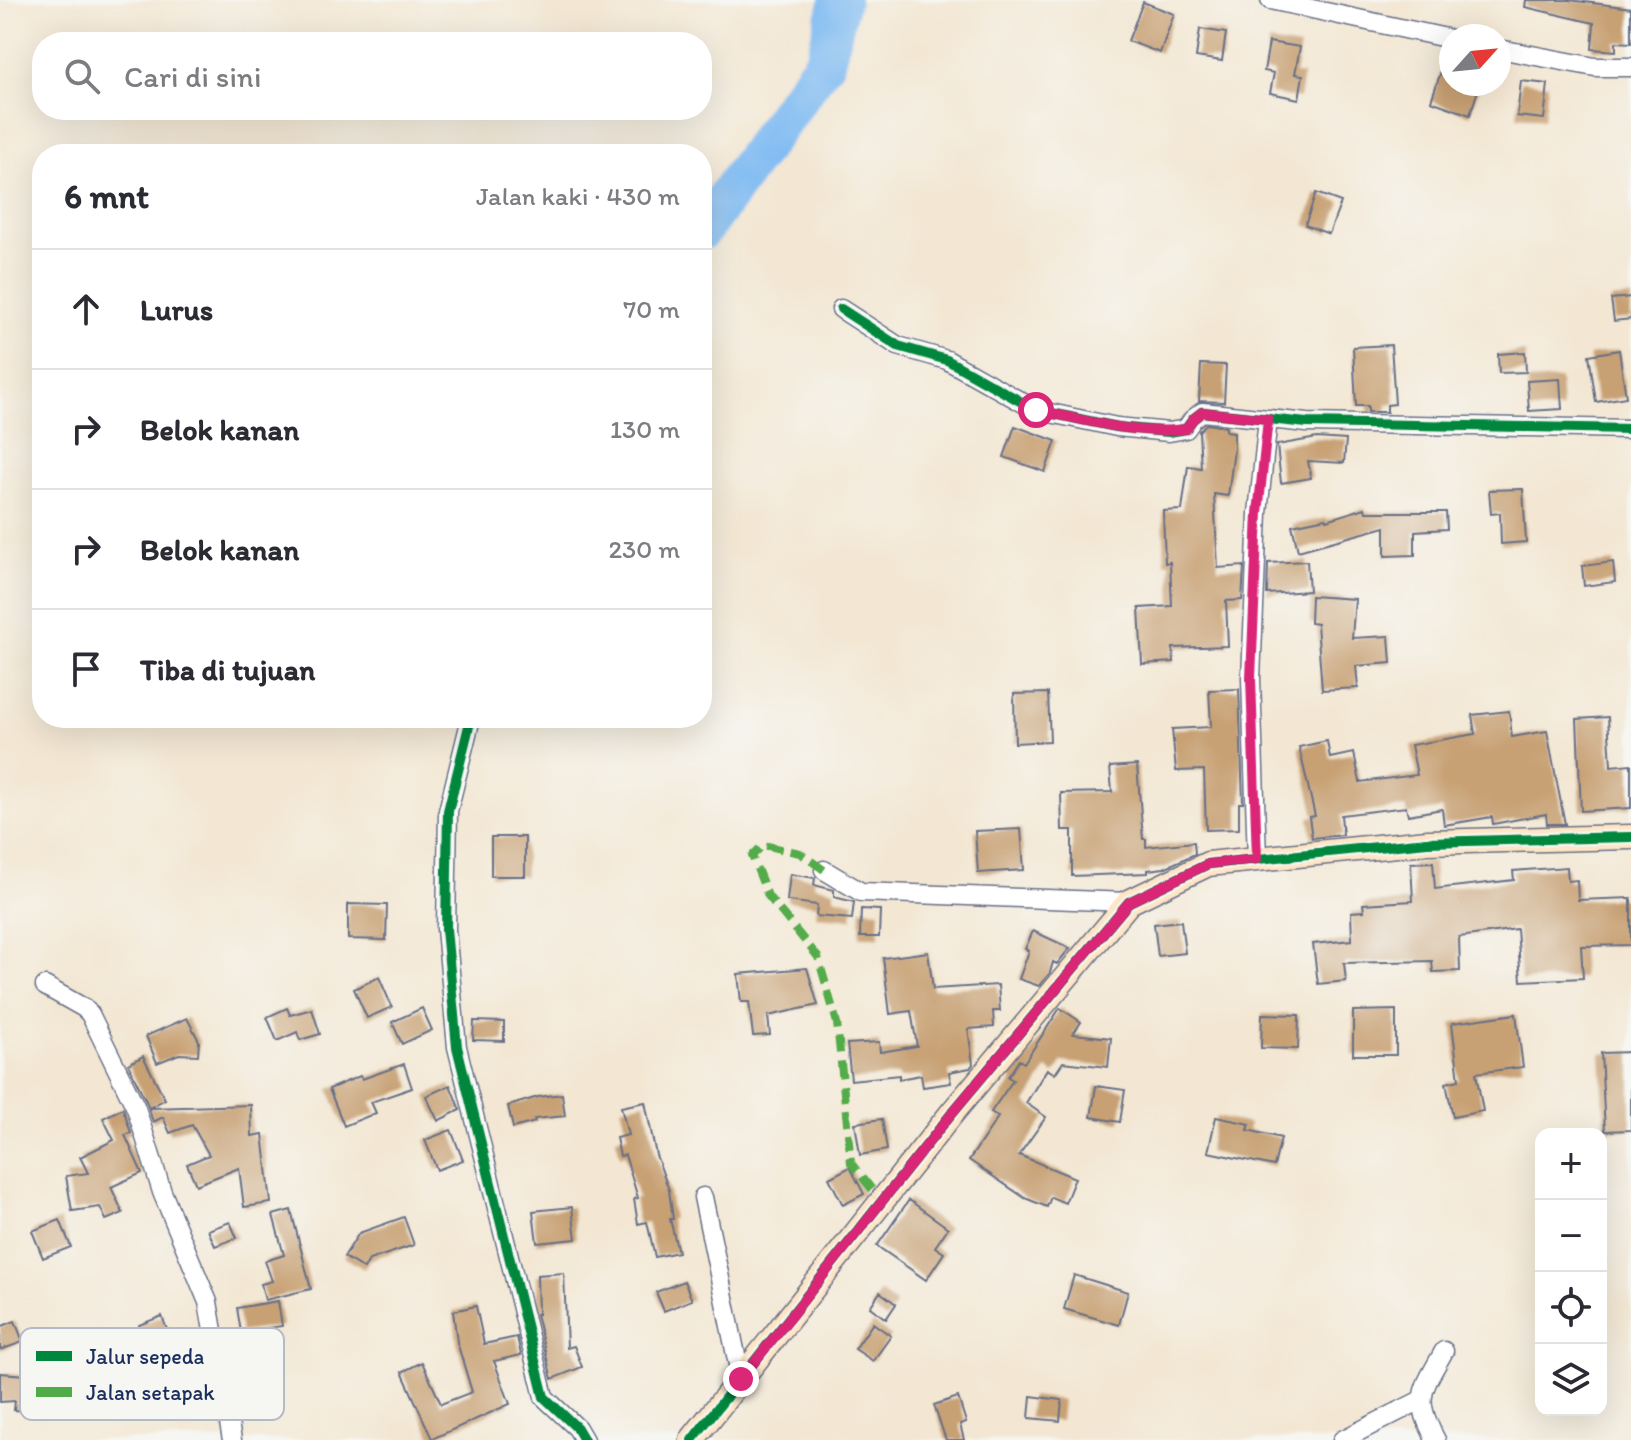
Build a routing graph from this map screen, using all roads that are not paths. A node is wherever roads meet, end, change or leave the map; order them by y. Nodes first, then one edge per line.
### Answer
1 (1270, 0) edge
2 (1439, 36) edge
3 (1511, 51) edge
4 (1631, 67) edge
5 (841, 309) dead end
6 (1268, 419) junction
7 (1631, 429) edge
8 (469, 728) edge
9 (1631, 837) edge
10 (1257, 859) junction
11 (824, 870) dead end
12 (1129, 902) junction
13 (48, 988) dead end
14 (703, 1197) dead end
15 (213, 1328) edge
16 (1444, 1351) dead end
17 (741, 1379) junction
18 (1421, 1400) junction
19 (229, 1420) edge
20 (232, 1440) edge
21 (584, 1440) edge
22 (692, 1440) edge
23 (1342, 1440) edge
24 (1436, 1440) edge

1 - 2 street
3 - 4 street
5 - 6 street
6 - 7 street
6 - 10 street
8 - 21 street
9 - 10 street
10 - 12 street
11 - 12 street
12 - 17 street
13 - 15 street
14 - 17 street
16 - 18 street
17 - 22 street
18 - 23 street
18 - 24 street
19 - 20 street

